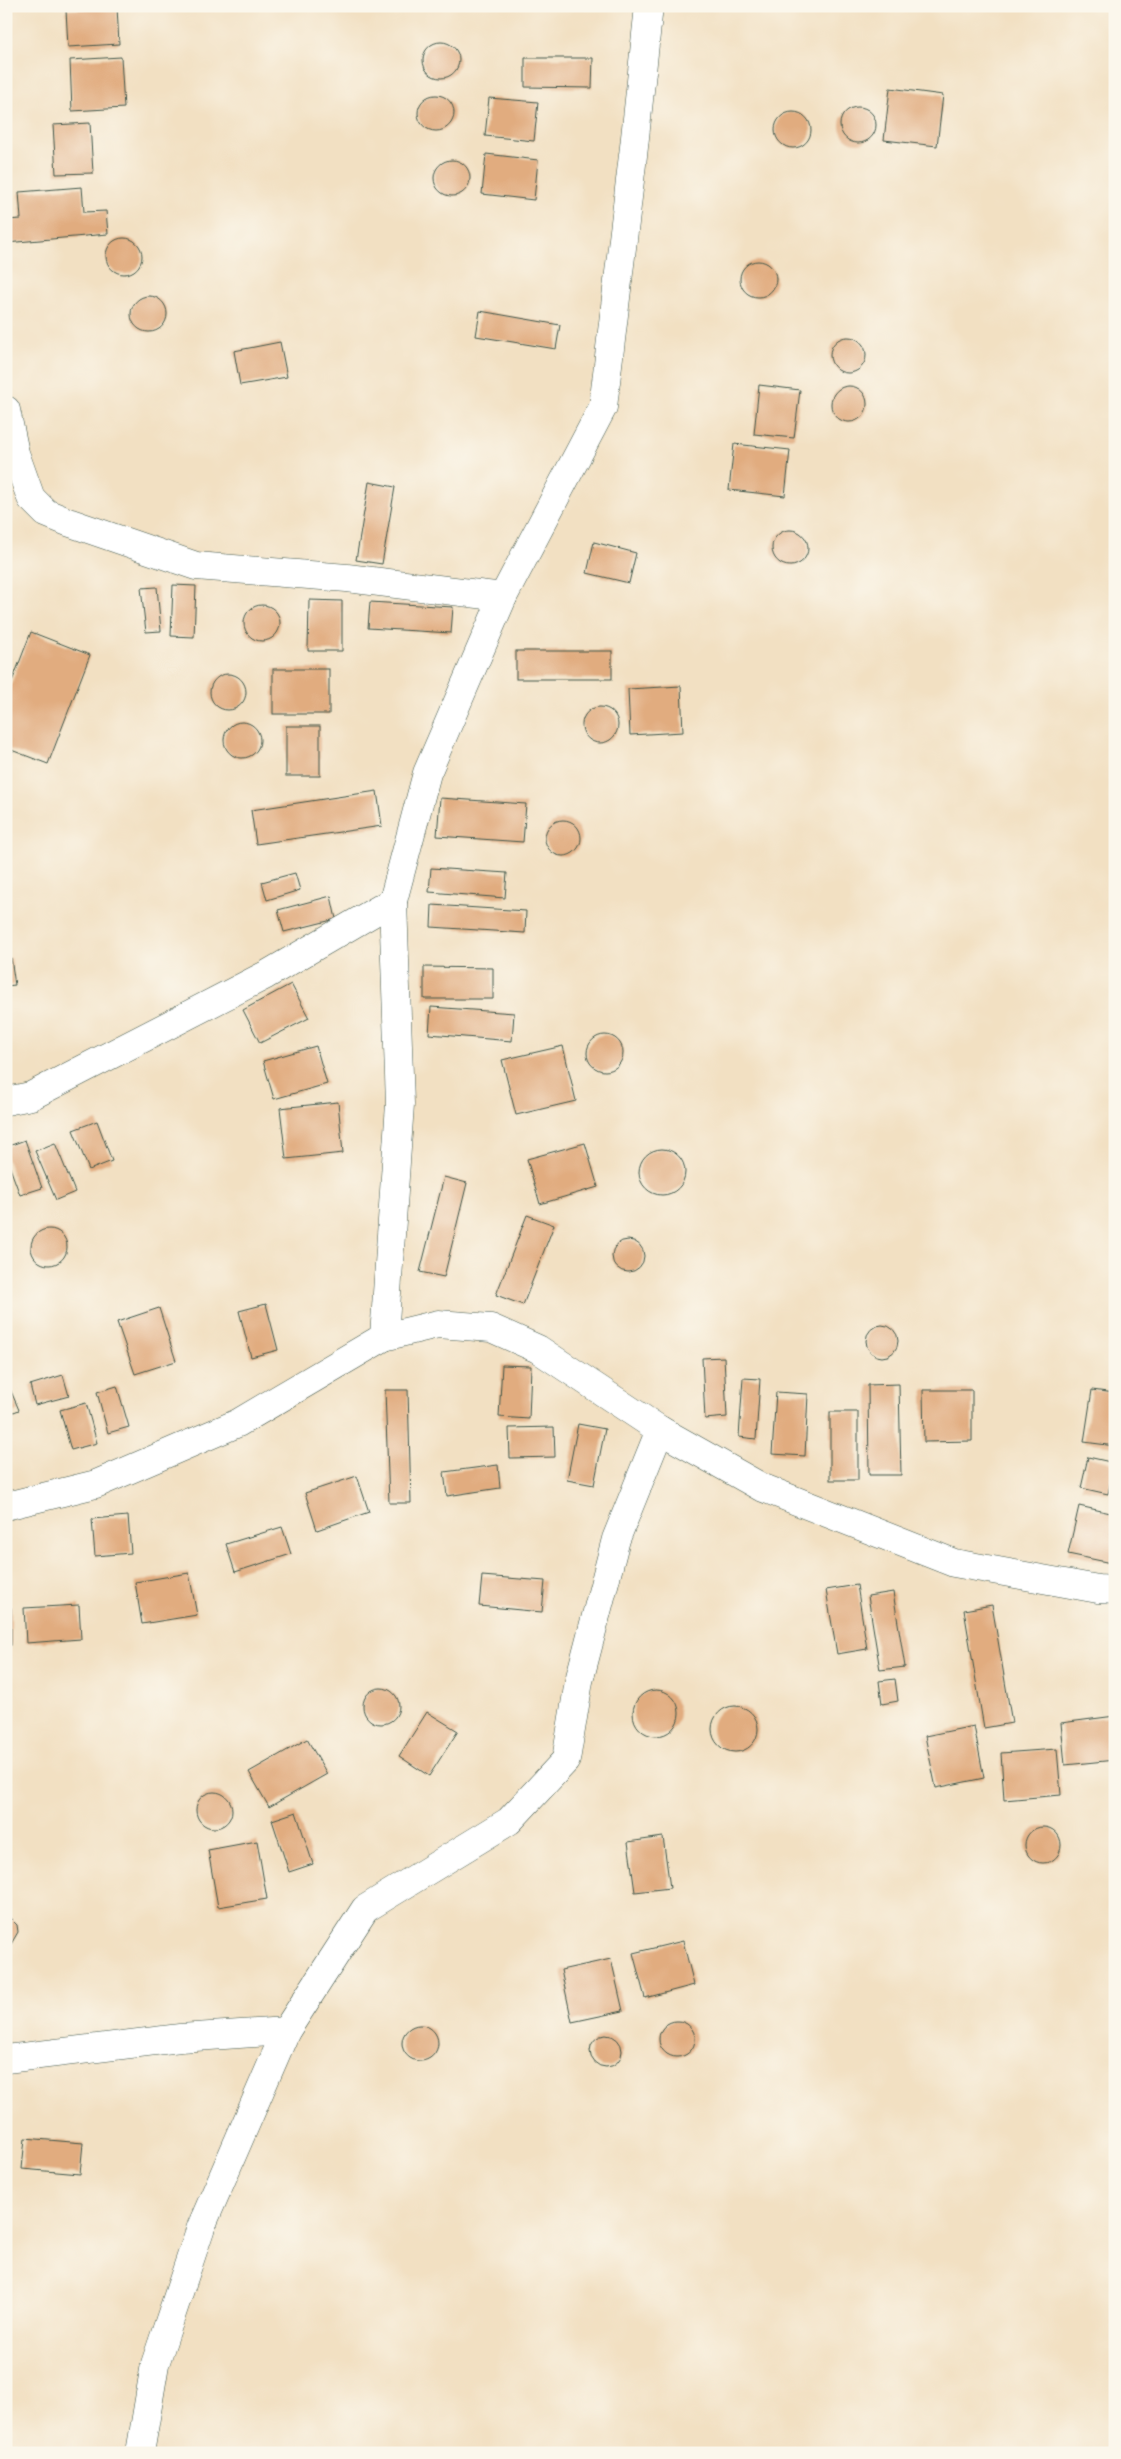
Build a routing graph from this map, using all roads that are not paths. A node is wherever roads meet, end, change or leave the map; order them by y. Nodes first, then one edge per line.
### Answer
1 (649, 6) edge
2 (6, 410) edge
3 (504, 596) junction
4 (392, 900) junction
5 (6, 1101) edge
6 (384, 1337) junction
7 (660, 1430) junction
8 (6, 1506) edge
9 (1115, 1590) edge
10 (286, 2031) junction
11 (6, 2058) edge
12 (140, 2453) edge

1 - 3 street
2 - 3 street
3 - 4 street
4 - 5 street
4 - 6 street
6 - 7 street
6 - 8 street
7 - 9 street
7 - 10 street
10 - 11 street
10 - 12 street

